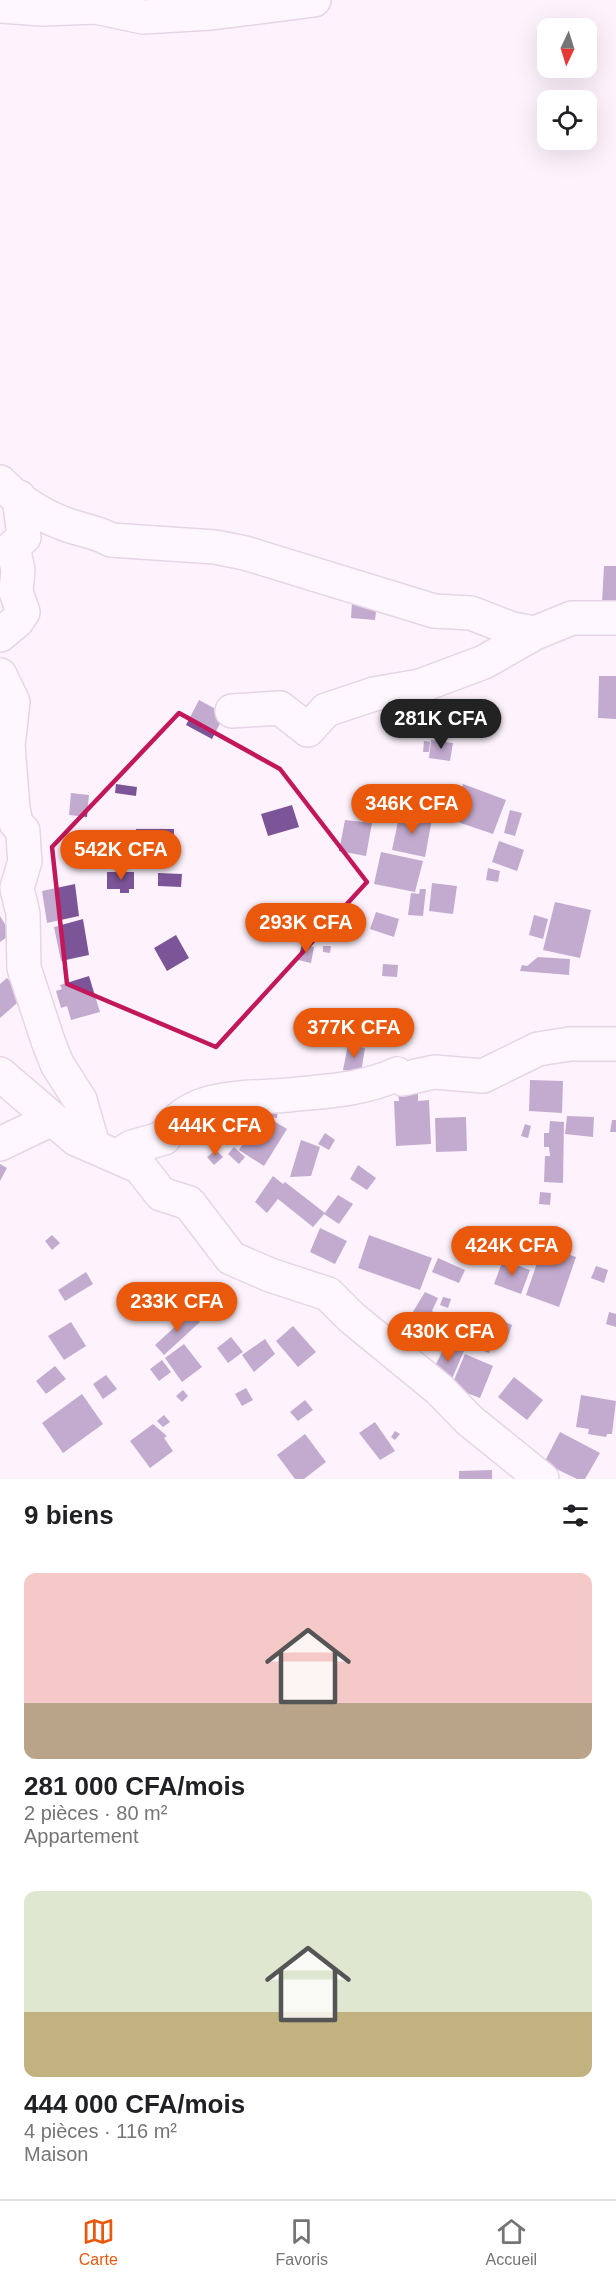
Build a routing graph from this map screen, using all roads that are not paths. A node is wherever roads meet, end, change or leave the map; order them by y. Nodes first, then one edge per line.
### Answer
1 (314, 0) edge
2 (0, 6) edge
3 (9, 490) edge
4 (616, 618) edge
5 (535, 633) junction
6 (0, 635) edge
7 (0, 675) edge
8 (232, 711) dead end
9 (616, 1044) edge
10 (0, 1074) edge
11 (52, 1119) junction
12 (0, 1144) edge
13 (105, 1150) junction
14 (543, 1479) edge

1 - 2 street
3 - 5 street
3 - 6 street
4 - 5 street
5 - 8 street
7 - 13 street
9 - 13 street
10 - 11 street
11 - 12 street
11 - 13 street
13 - 14 street

